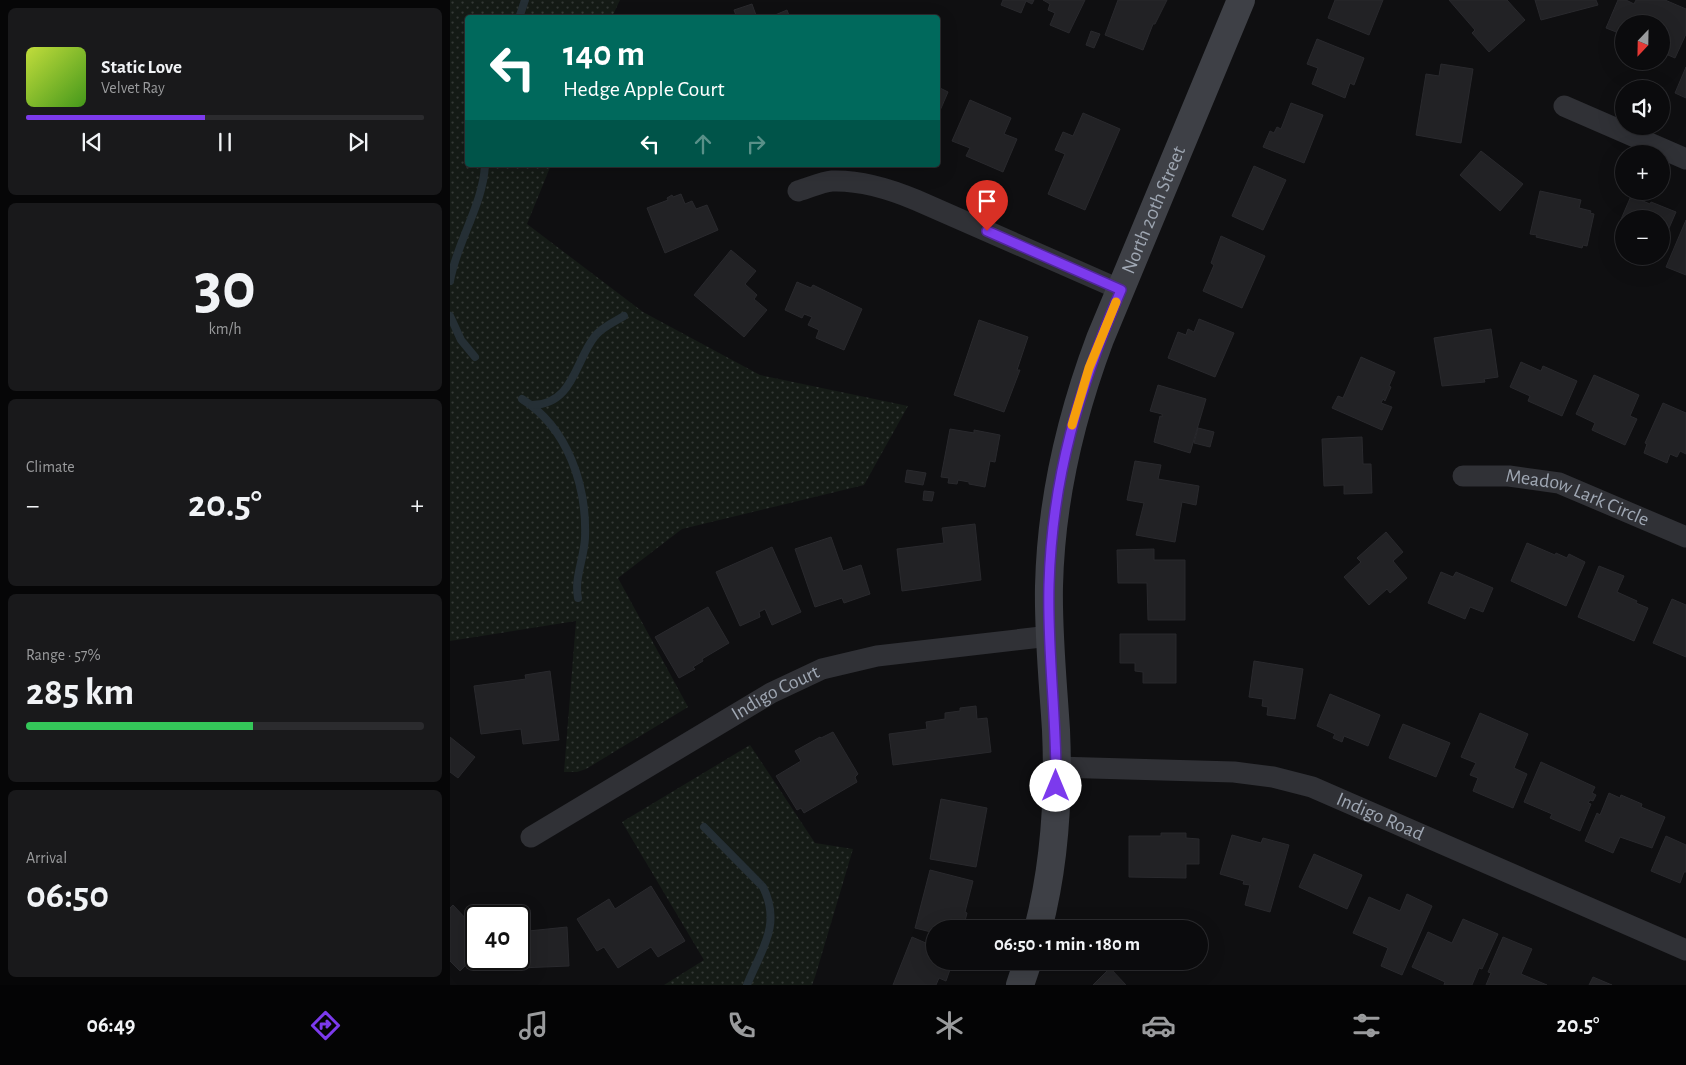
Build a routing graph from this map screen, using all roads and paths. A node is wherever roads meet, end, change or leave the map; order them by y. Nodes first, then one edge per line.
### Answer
1 (1241, 0) edge
2 (1564, 106) dead end
3 (1686, 159) edge
4 (798, 191) dead end
5 (1121, 290) junction
6 (1463, 476) dead end
7 (1686, 537) edge
8 (1050, 636) junction
9 (1056, 767) junction
10 (531, 837) dead end
11 (1040, 920) edge
12 (1686, 950) edge
13 (1025, 970) edge
14 (1020, 985) edge

1 - 5 street, North 20th Street
2 - 3 street
4 - 5 street
5 - 8 street, North 20th Street
6 - 7 street, Meadow Lark Circle
8 - 9 street, North 20th Street
8 - 10 street, Indigo Court
9 - 11 street, North 20th Street
9 - 12 street, Indigo Road
13 - 14 street

